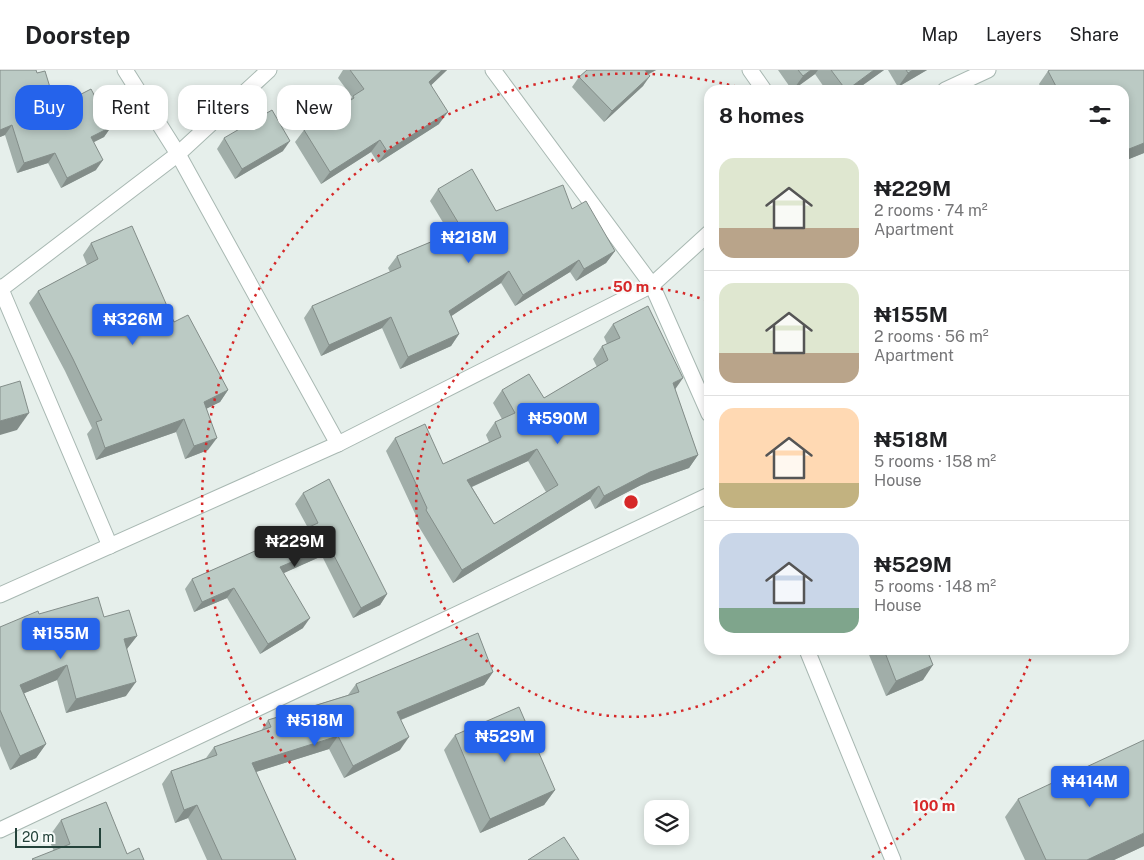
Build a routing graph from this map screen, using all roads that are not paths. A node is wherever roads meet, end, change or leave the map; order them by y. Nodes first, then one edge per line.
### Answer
1 (125, 70) edge
2 (268, 70) edge
3 (493, 70) edge
4 (750, 70) edge
5 (982, 71) edge
6 (760, 85) edge
7 (955, 85) edge
8 (178, 154) junction
9 (704, 238) edge
10 (652, 285) junction
11 (1, 288) edge
12 (704, 403) edge
13 (338, 444) junction
14 (704, 497) edge
15 (110, 546) junction
16 (0, 595) edge
17 (809, 655) edge
18 (0, 830) edge
19 (893, 860) edge

1 - 8 street
2 - 8 street
3 - 10 street
4 - 6 street
5 - 7 street
8 - 11 street
8 - 13 street
9 - 10 street
10 - 12 street
10 - 13 street
11 - 15 street
13 - 15 street
14 - 18 street
15 - 16 street
17 - 19 street

